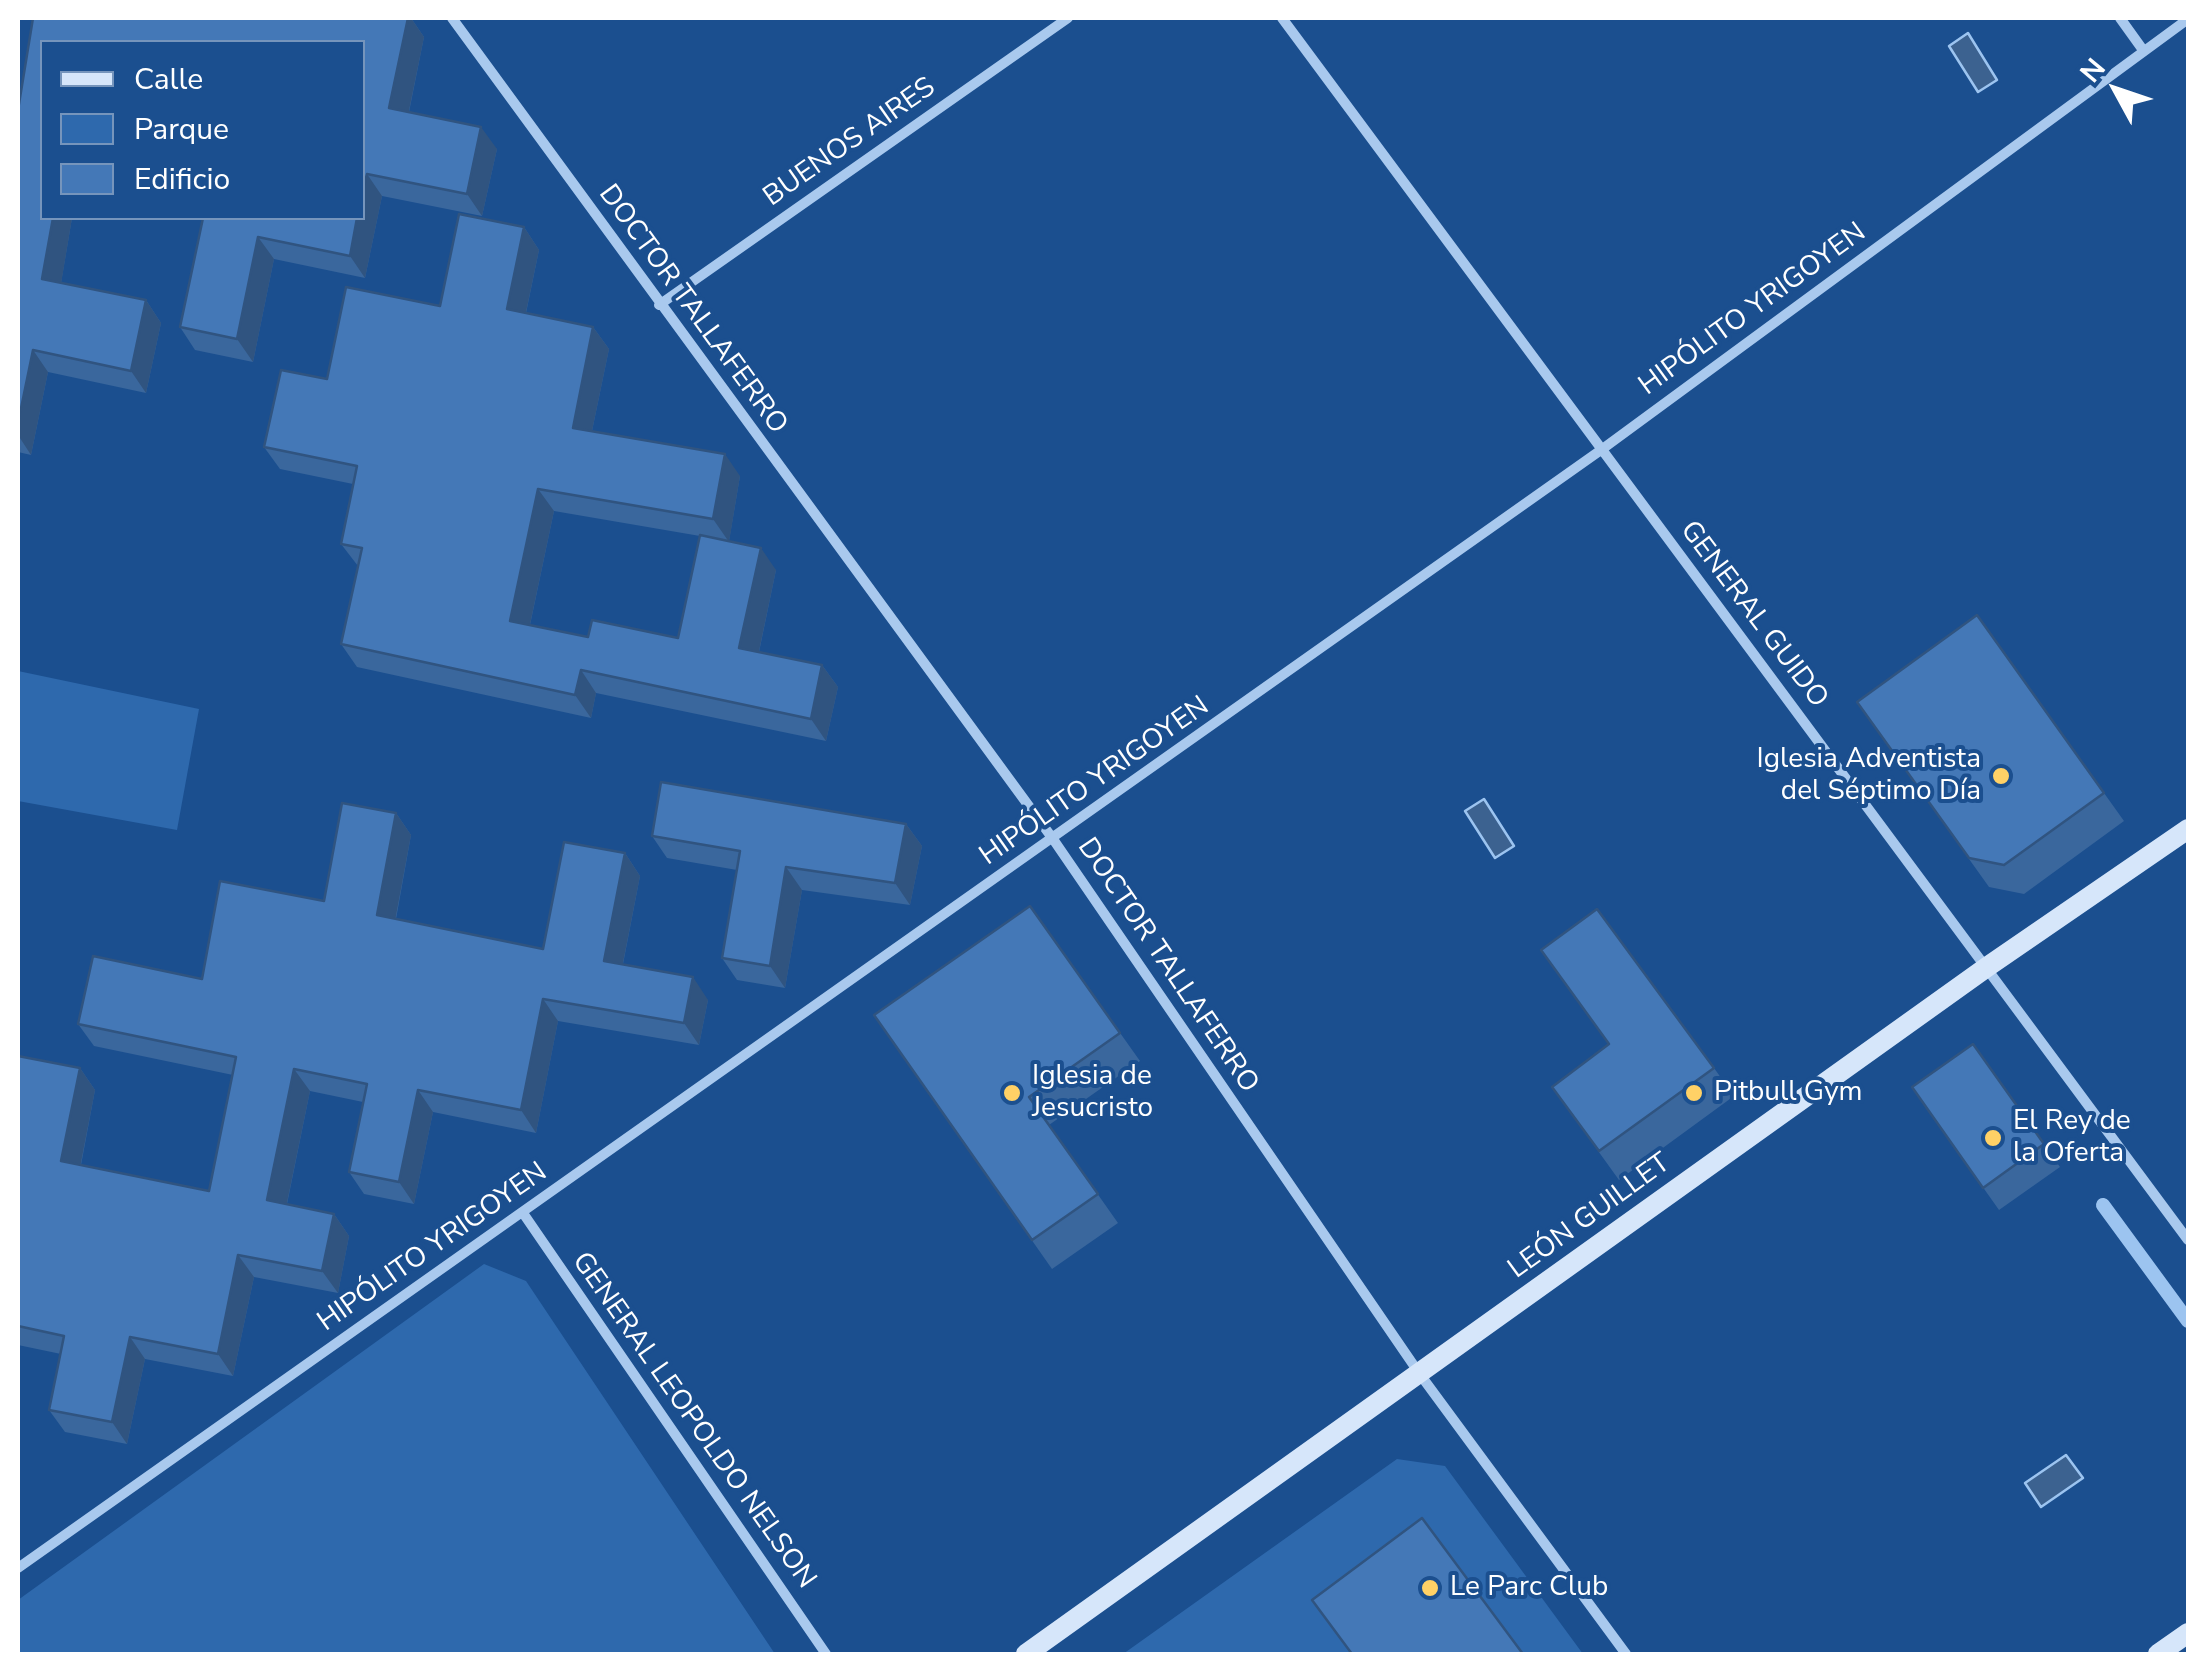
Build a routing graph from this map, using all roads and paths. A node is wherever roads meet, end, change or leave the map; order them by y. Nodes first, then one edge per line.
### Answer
1 (452, 18) edge
2 (1068, 18) edge
3 (1282, 18) edge
4 (2120, 18) edge
5 (2188, 18) edge
6 (2143, 50) junction
7 (659, 304) junction
8 (1601, 450) junction
9 (2188, 829) edge
10 (1053, 839) junction
11 (1988, 967) junction
12 (522, 1213) junction
13 (2188, 1240) edge
14 (1419, 1374) junction
15 (18, 1568) edge
16 (2188, 1633) edge
17 (826, 1654) edge
18 (1026, 1654) edge
19 (1626, 1654) edge
20 (2158, 1654) edge

1 - 7 street, DOCTOR TALLAFERRO
2 - 7 street, BUENOS AIRES
3 - 8 street, GENERAL GUIDO
4 - 6 street
5 - 6 street, HIPÓLITO YRIGOYEN
6 - 8 street, HIPÓLITO YRIGOYEN
7 - 10 street, DOCTOR TALLAFERRO
8 - 10 street, HIPÓLITO YRIGOYEN
8 - 11 street, GENERAL GUIDO
9 - 11 street, LEÓN GUILLET
10 - 12 street, HIPÓLITO YRIGOYEN
10 - 14 street, DOCTOR TALLAFERRO
11 - 13 street, GENERAL GUIDO
11 - 14 street, LEÓN GUILLET
12 - 15 street, HIPÓLITO YRIGOYEN
12 - 17 street, GENERAL LEOPOLDO NELSON
14 - 18 street, LEÓN GUILLET
14 - 19 street, DOCTOR TALLAFERRO
16 - 20 street

